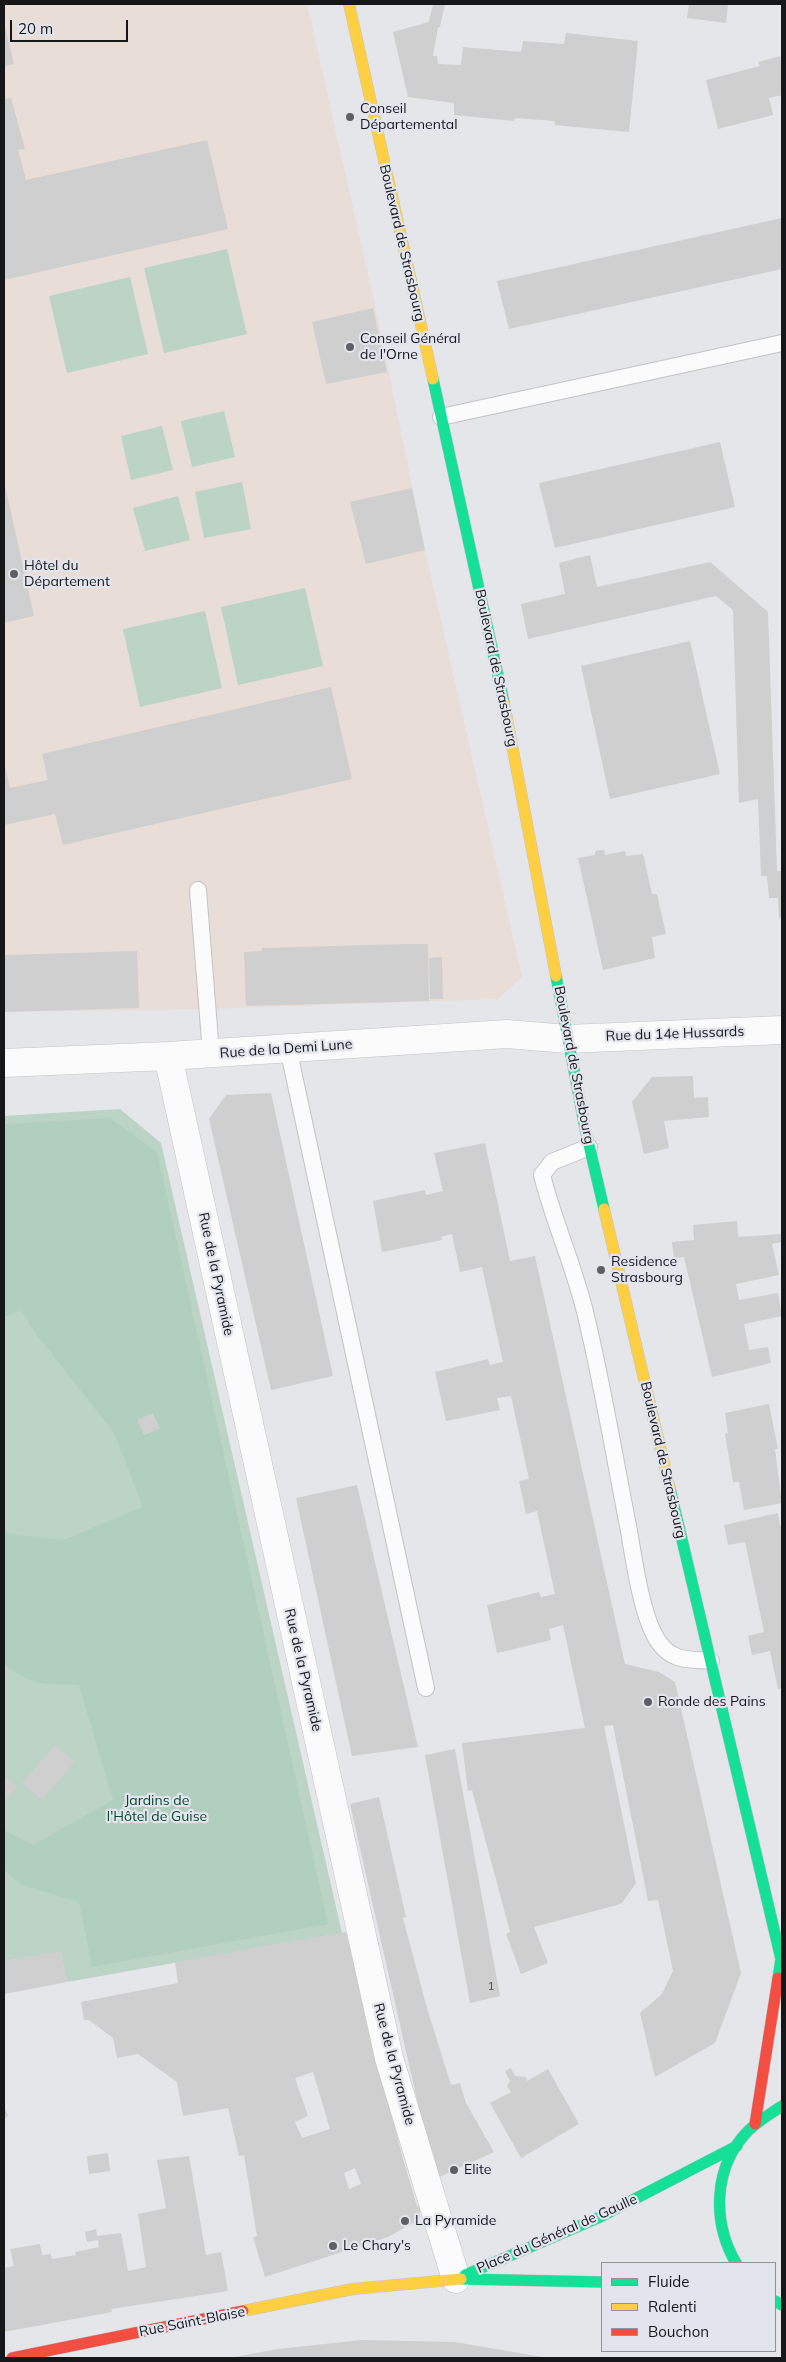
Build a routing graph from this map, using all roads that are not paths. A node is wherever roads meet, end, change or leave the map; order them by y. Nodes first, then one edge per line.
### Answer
1 (349, 4) edge
2 (782, 343) edge
3 (441, 417) junction
4 (198, 890) dead end
5 (782, 1030) edge
6 (567, 1039) junction
7 (288, 1048) junction
8 (210, 1053) junction
9 (168, 1056) junction
10 (4, 1063) edge
11 (590, 1147) junction
12 (711, 1662) junction
13 (426, 1688) dead end
14 (782, 1960) edge
15 (782, 2106) edge
16 (755, 2124) junction
17 (737, 2146) junction
18 (735, 2262) edge
19 (456, 2279) junction
20 (601, 2282) edge
21 (373, 2288) joint
22 (12, 2358) edge

1 - 3 main road, Boulevard de Strasbourg
2 - 3 lane
3 - 6 main road, Boulevard de Strasbourg
4 - 8 lane
5 - 6 street, Rue du 14e Hussards
6 - 7 street, Rue de la Demi Lune
6 - 11 main road, Boulevard de Strasbourg
7 - 8 street, Rue de la Demi Lune
7 - 13 lane
8 - 9 street, Rue de la Demi Lune
9 - 10 street, Rue de la Demi Lune
9 - 19 street, Rue de la Pyramide
11 - 12 main road, Boulevard de Strasbourg
11 - 12 lane
12 - 14 main road, Boulevard de Strasbourg
14 - 16 main road, Boulevard de Strasbourg
15 - 16 main road, Place du Général de Gaulle
16 - 17 main road, Place du Général de Gaulle
17 - 18 main road, Place du Général de Gaulle
17 - 19 main road, Place du Général de Gaulle
19 - 20 main road, Place du Général de Gaulle
19 - 21 main road, Place du Général de Gaulle
21 - 22 main road, Rue Saint-Blaise

